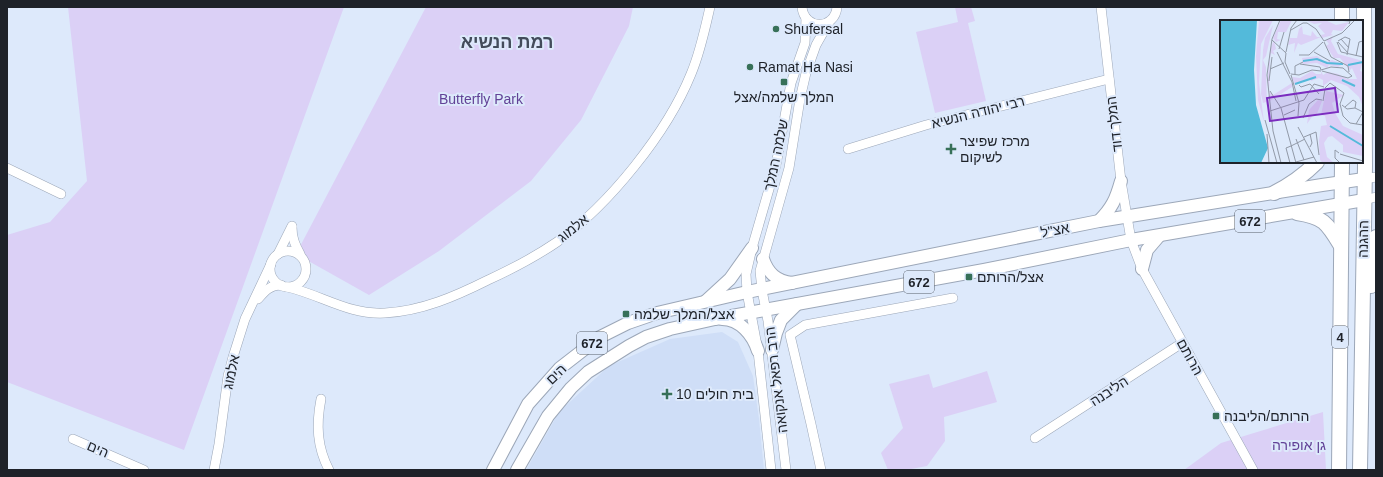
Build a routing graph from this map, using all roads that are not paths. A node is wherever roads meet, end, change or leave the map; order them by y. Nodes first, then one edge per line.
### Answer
1 (710, 7) edge
2 (837, 7) edge
3 (1101, 7) edge
4 (1342, 7) edge
5 (1364, 7) edge
6 (803, 10) edge
7 (1342, 20) edge
8 (829, 22) junction
9 (1109, 79) junction
10 (1365, 117) junction
11 (1376, 134) edge
12 (848, 149) dead end
13 (1316, 163) edge
14 (1342, 163) edge
15 (7, 168) edge
16 (1370, 178) edge
17 (1121, 181) junction
18 (1342, 182) junction
19 (1274, 193) junction
20 (61, 194) dead end
21 (1370, 199) edge
22 (1342, 205) junction
23 (1297, 213) junction
24 (1127, 216) junction
25 (1099, 221) junction
26 (1159, 236) junction
27 (1376, 236) edge
28 (1131, 240) junction
29 (1341, 246) junction
30 (752, 248) junction
31 (278, 254) junction
32 (300, 254) junction
33 (763, 259) junction
34 (271, 264) junction
35 (1142, 269) junction
36 (306, 274) junction
37 (793, 284) junction
38 (284, 286) junction
39 (762, 290) junction
40 (747, 292) junction
41 (952, 298) dead end
42 (330, 302) junction
43 (704, 302) junction
44 (798, 303) junction
45 (252, 306) junction
46 (766, 310) junction
47 (751, 312) junction
48 (715, 319) junction
49 (1362, 325) junction
50 (1182, 343) junction
51 (772, 350) junction
52 (758, 351) junction
53 (321, 399) dead end
54 (1035, 438) dead end
55 (73, 439) dead end
56 (220, 441) junction
57 (144, 470) edge
58 (214, 470) edge
59 (221, 470) edge
60 (330, 470) edge
61 (493, 470) edge
62 (517, 470) edge
63 (771, 470) edge
64 (786, 470) edge
65 (821, 470) edge
66 (1254, 470) edge
67 (1339, 470) edge
68 (1360, 470) edge

1 - 42 street, אלמוג
2 - 8 street, שלמה המלך
3 - 9 street, המלך דוד
4 - 7 highway
5 - 10 highway, ההגנה / 4
6 - 8 street
6 - 30 street, שלמה המלך
8 - 33 street, שלמה המלך
9 - 12 street, רבי יהודה הנשיא
9 - 17 street, המלך דוד
10 - 11 highway
10 - 16 highway, ההגנה / 4
13 - 19 highway
14 - 18 highway, ההגנה / 4
15 - 20 street
16 - 18 main road, אצ"ל / 672
16 - 21 highway, ההגנה / 4
17 - 24 street, המלך דוד
17 - 25 main road
18 - 19 main road, אצ"ל / 672
18 - 22 highway, ההגנה / 4
19 - 24 main road, אצ"ל / 672
21 - 22 main road, אצ"ל / 672
21 - 49 highway, ההגנה / 4
22 - 23 main road, אצ"ל / 672
22 - 29 highway, ההגנה / 4
23 - 26 main road, אצ"ל / 672
23 - 29 highway
24 - 25 main road, אצ"ל / 672
24 - 28 street, המלך דוד
25 - 37 main road, אצ"ל / 672
26 - 28 main road, אצ"ל / 672
26 - 35 main road
27 - 49 highway
28 - 35 street, הרותם
28 - 44 main road, אצ"ל / 672
29 - 67 highway, ההגנה / 4
30 - 40 street, שלמה המלך
30 - 43 main road
31 - 32 street
31 - 32 street
31 - 34 street
32 - 36 street
33 - 37 main road
33 - 39 street, שלמה המלך
34 - 38 street
34 - 45 street, אלמוג
35 - 50 street, הרותם
36 - 38 street
36 - 42 street, אלמוג
37 - 39 main road, אצ"ל / 672
38 - 42 street, אלמוג
38 - 45 street, אלמוג
39 - 40 main road, אצ"ל / 672
39 - 46 street, הרב רפאל אנקואה
40 - 43 main road, הים / 672
40 - 47 street, הרב רפאל אנקואה
41 - 65 street, הרב רפאל אנקואה
43 - 61 main road, הים / 672
44 - 46 main road, אצ"ל / 672
44 - 51 main road
45 - 56 street, אלמוג
46 - 47 main road, הים / 672
46 - 51 street, הרב רפאל אנקואה
47 - 48 main road, הים / 672
47 - 52 street, הרב רפאל אנקואה
48 - 52 main road
48 - 62 main road, הים / 672
49 - 68 highway, ההגנה / 4
50 - 54 street, הליבנה
50 - 66 street, הרותם
51 - 64 street, הרב רפאל אנקואה
52 - 63 street, הרב רפאל אנקואה
53 - 60 street
55 - 57 street, הים
56 - 58 street, אלמוג
56 - 59 street, אלמוג

